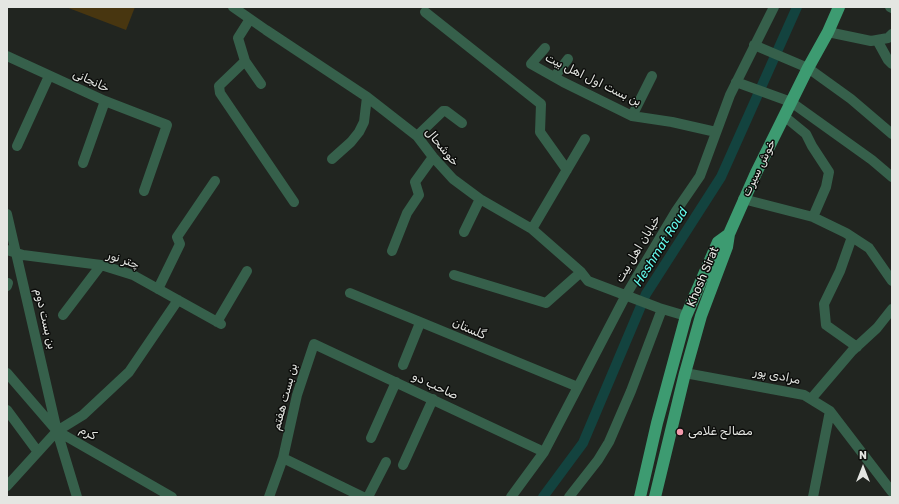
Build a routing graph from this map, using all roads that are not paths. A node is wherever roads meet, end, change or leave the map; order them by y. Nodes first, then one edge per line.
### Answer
1 (233, 7) edge
2 (774, 7) edge
3 (839, 7) edge
4 (425, 12) dead end
5 (250, 19) junction
6 (828, 32) junction
7 (892, 34) edge
8 (878, 40) junction
9 (754, 45) junction
10 (545, 48) dead end
11 (7, 56) edge
12 (568, 59) dead end
13 (245, 61) junction
14 (892, 64) edge
15 (808, 68) junction
16 (49, 76) junction
17 (555, 76) junction
18 (652, 76) dead end
19 (736, 82) junction
20 (261, 84) dead end
21 (367, 97) junction
22 (105, 101) junction
23 (791, 102) junction
24 (632, 116) junction
25 (784, 116) junction
26 (462, 123) dead end
27 (716, 132) junction
28 (892, 134) edge
29 (417, 136) junction
30 (585, 139) dead end
31 (17, 146) dead end
32 (433, 157) junction
33 (332, 159) dead end
34 (83, 163) dead end
35 (567, 170) junction
36 (892, 178) edge
37 (215, 181) dead end
38 (144, 191) dead end
39 (480, 199) junction
40 (744, 199) junction
41 (294, 202) dead end
42 (7, 214) edge
43 (813, 217) junction
44 (532, 229) junction
45 (464, 232) dead end
46 (729, 234) junction
47 (852, 237) junction
48 (11, 251) edge
49 (392, 251) dead end
50 (101, 265) junction
51 (247, 272) dead end
52 (581, 272) junction
53 (454, 275) dead end
54 (892, 281) edge
55 (158, 289) junction
56 (350, 293) dead end
57 (629, 296) junction
58 (178, 300) junction
59 (660, 308) junction
60 (892, 309) edge
61 (63, 315) dead end
62 (686, 316) junction
63 (420, 322) junction
64 (314, 344) joint
65 (857, 347) junction
66 (403, 365) dead end
67 (7, 373) edge
68 (685, 373) junction
69 (396, 382) junction
70 (578, 387) junction
71 (433, 399) junction
72 (811, 399) junction
73 (7, 410) edge
74 (830, 410) junction
75 (57, 431) junction
76 (371, 438) dead end
77 (38, 452) junction
78 (544, 452) junction
79 (283, 458) junction
80 (386, 462) dead end
81 (403, 465) dead end
82 (7, 486) edge
83 (889, 493) edge
84 (78, 497) edge
85 (172, 497) edge
86 (269, 497) edge
87 (363, 497) edge
88 (368, 497) edge
89 (511, 497) edge
90 (569, 497) edge
91 (640, 497) edge
92 (655, 497) edge
93 (814, 497) edge

1 - 5 street, خوشحال
2 - 9 street, خیابان اهل بیت
3 - 6 main road, خوش سیرت
4 - 35 street
5 - 13 street
5 - 21 street, خوشحال
6 - 8 street
6 - 15 main road, خوش سیرت
7 - 8 street
8 - 14 street
9 - 15 street
9 - 19 street, خیابان اهل بیت
10 - 17 street, بن بست اول اهل بیت
11 - 16 street, خانجانی
12 - 17 street
13 - 20 street
13 - 41 street
15 - 23 main road, خوش سیرت
15 - 28 street
16 - 22 street, خانجانی
16 - 31 street
17 - 24 street, بن بست اول اهل بیت
18 - 24 street
19 - 23 street
19 - 27 street, خیابان اهل بیت
21 - 29 street, خوشحال
21 - 33 street
22 - 34 street
22 - 38 street, خانجانی
23 - 25 main road, خوش سیرت
23 - 36 street
24 - 27 street, بن بست اول اهل بیت
25 - 40 main road, خوش سیرت
25 - 43 street
26 - 29 street
27 - 57 street, خیابان اهل بیت
29 - 32 street, خوشحال
30 - 35 street
32 - 39 street, خوشحال
32 - 49 street
35 - 44 street
37 - 55 street
39 - 44 street, خوشحال
39 - 45 street
40 - 43 street
40 - 46 main road, خوش سیرت
42 - 48 street, بن بست دوم
43 - 47 street
44 - 52 street, خوشحال
46 - 62 main road, Khosh Sirat
46 - 68 main road, Khosh Sirat
47 - 54 street
47 - 65 street
48 - 50 street, چتر نور
48 - 75 street, بن بست دوم
50 - 55 street, چتر نور
50 - 61 street
51 - 58 street, چتر نور
52 - 53 street
52 - 57 street, خوشحال
55 - 58 street, چتر نور
56 - 63 street, گلستان
57 - 59 street, خوشحال
57 - 70 street, خیابان اهل بیت
58 - 75 street
59 - 62 street, خوشحال
59 - 90 street
60 - 65 street
62 - 91 main road, Khosh Sirat
63 - 66 street
63 - 70 street, گلستان
64 - 69 street, صاحب دو
64 - 79 street, بن بست هفتم
65 - 72 street
67 - 75 street, کرم
68 - 72 street, مرادی پور
68 - 92 main road, Khosh Sirat
69 - 71 street, صاحب دو
69 - 76 street
70 - 78 street, خیابان اهل بیت
71 - 78 street, صاحب دو
71 - 81 street
72 - 74 street, مرادی پور
73 - 77 street
74 - 83 street, مرادی پور
74 - 93 street
75 - 77 street
75 - 84 street, بن بست دوم
75 - 85 street, کرم
77 - 82 street
78 - 89 street, خیابان اهل بیت
79 - 86 street, بن بست هفتم
79 - 87 street
80 - 88 street

